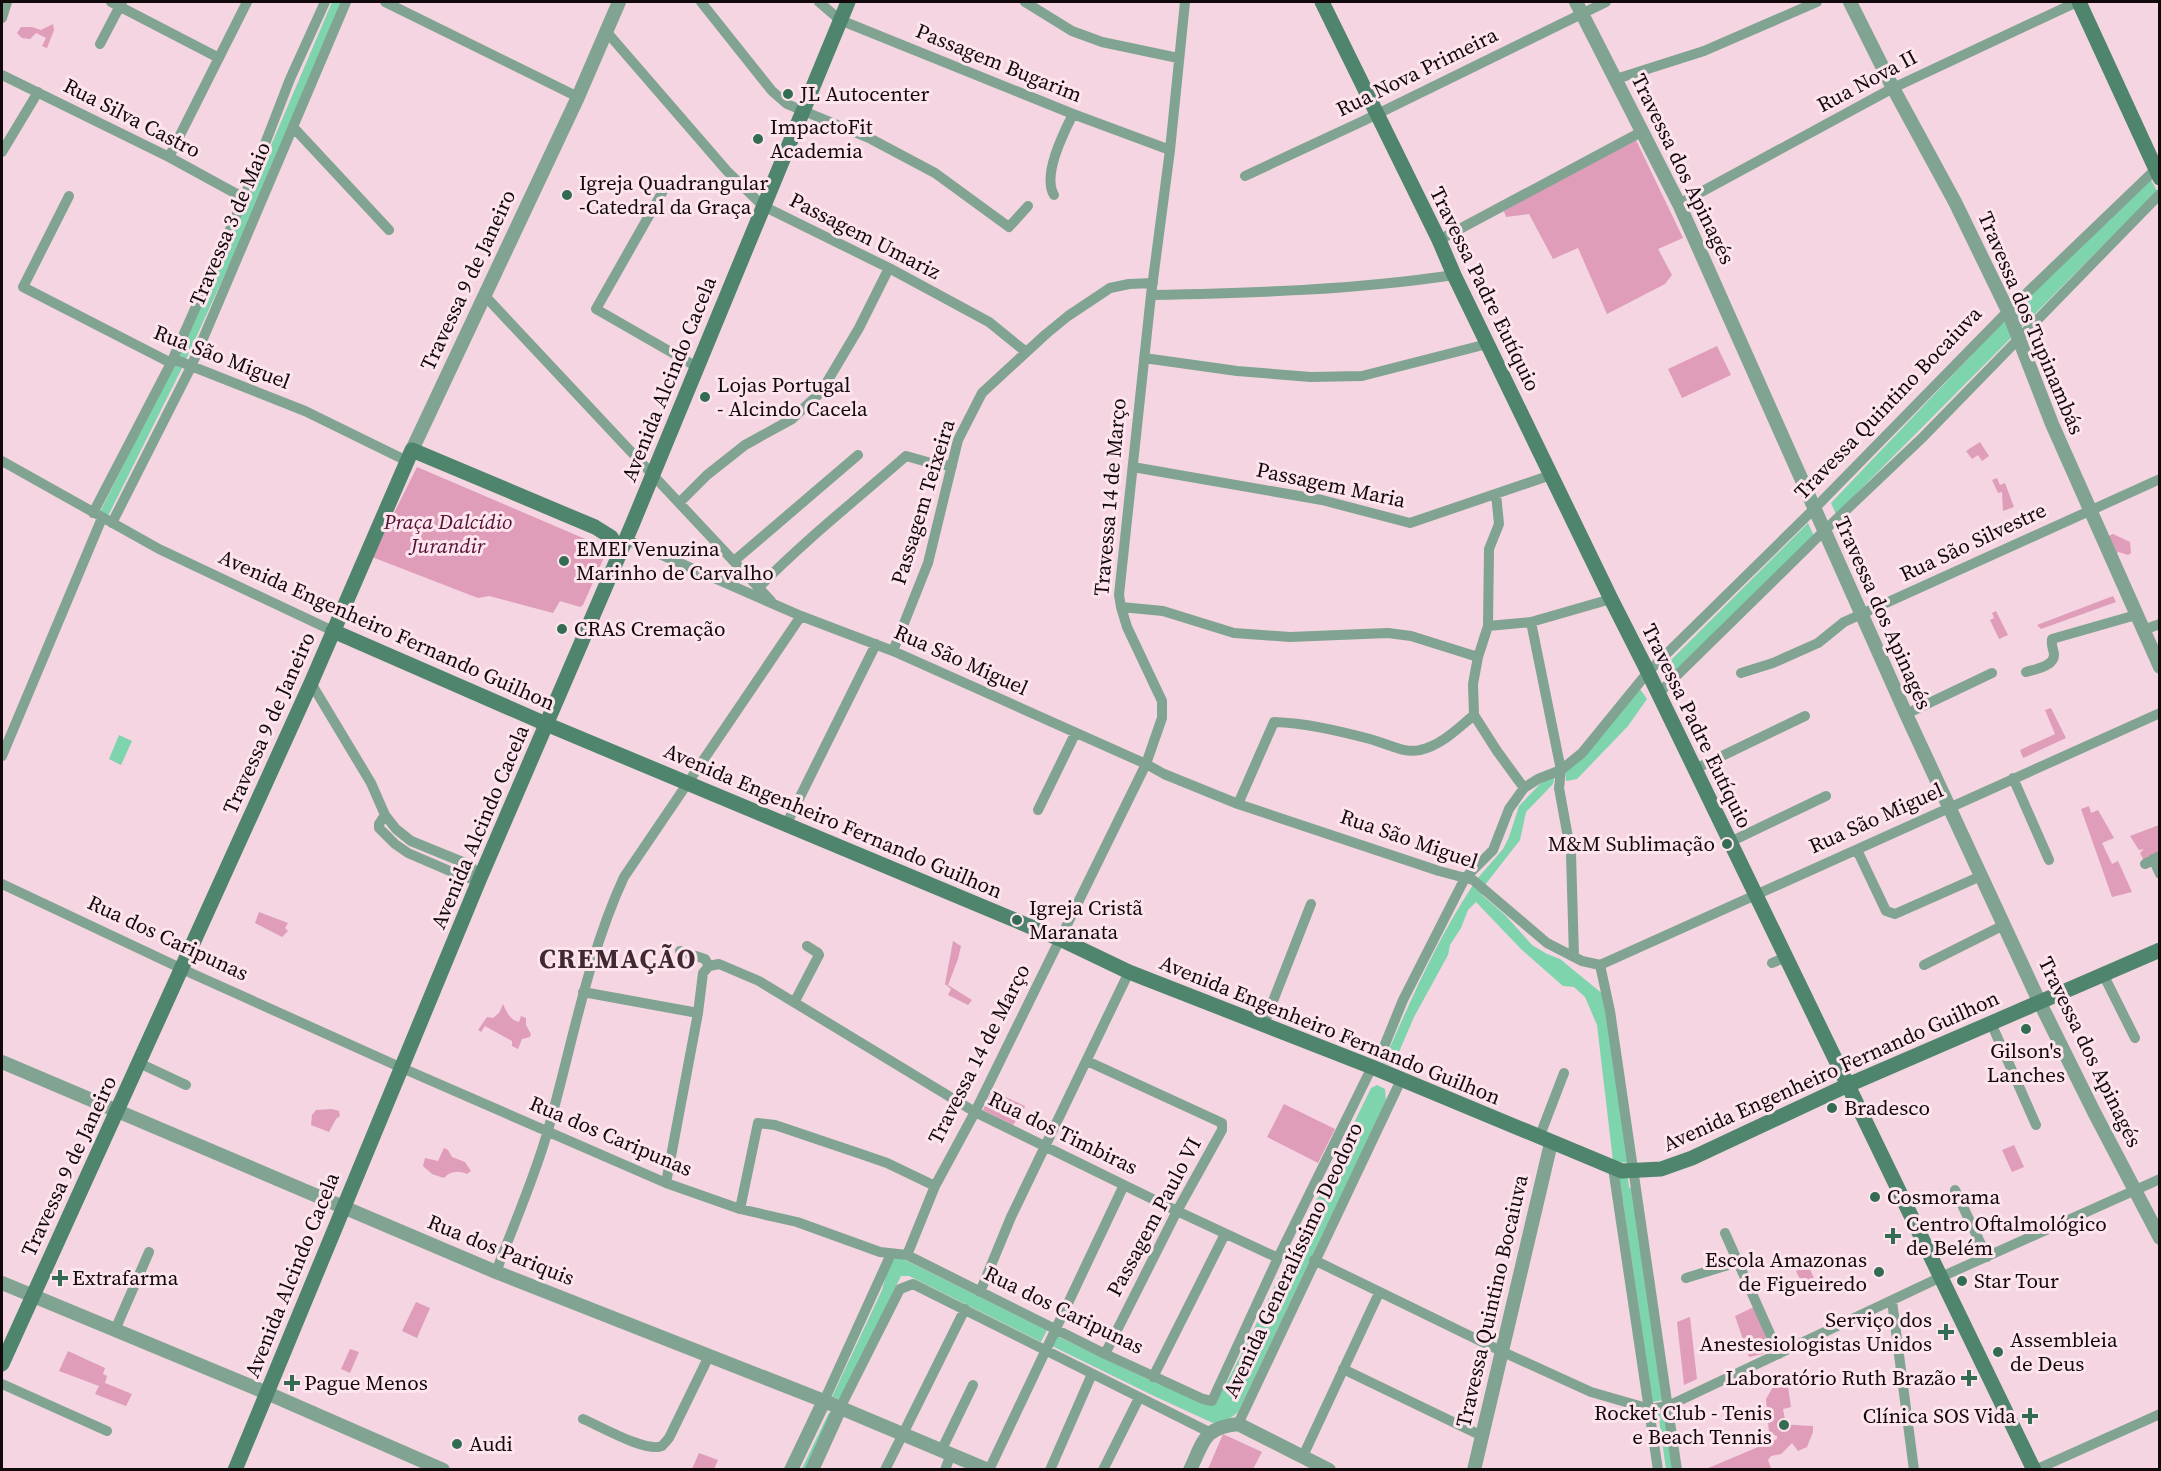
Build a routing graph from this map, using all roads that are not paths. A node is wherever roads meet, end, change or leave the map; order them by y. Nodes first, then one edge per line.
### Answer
1 (7, 2) edge
2 (247, 2) edge
3 (325, 2) edge
4 (346, 2) edge
5 (385, 2) edge
6 (620, 2) edge
7 (701, 2) edge
8 (819, 2) edge
9 (848, 2) edge
10 (1185, 2) edge
11 (1322, 2) edge
12 (1606, 2) edge
13 (1817, 2) edge
14 (1850, 2) edge
15 (2078, 2) edge
16 (118, 3) edge
17 (1032, 4) edge
18 (1579, 8) edge
19 (2, 18) edge
20 (840, 20) junction
21 (605, 30) junction
22 (100, 44) dead end
23 (219, 58) junction
24 (1178, 58) junction
25 (2, 75) edge
26 (1616, 79) junction
27 (1893, 88) junction
28 (38, 92) junction
29 (578, 97) junction
30 (803, 111) junction
31 (1073, 114) junction
32 (1376, 114) junction
33 (293, 127) junction
34 (1643, 131) junction
35 (1170, 150) junction
36 (2, 152) edge
37 (169, 158) junction
38 (2158, 171) edge
39 (1245, 176) dead end
40 (663, 191) dead end
41 (2160, 194) edge
42 (1054, 195) dead end
43 (69, 196) dead end
44 (244, 198) junction
45 (1679, 204) junction
46 (1028, 206) dead end
47 (763, 207) junction
48 (389, 230) dead end
49 (1439, 240) junction
50 (889, 268) junction
51 (1454, 274) junction
52 (1152, 289) junction
53 (485, 296) junction
54 (2008, 311) junction
55 (2019, 339) junction
56 (1487, 344) junction
57 (1026, 352) junction
58 (1144, 358) junction
59 (173, 362) junction
60 (191, 367) junction
61 (697, 367) junction
62 (858, 455) dead end
63 (410, 456) junction
64 (2, 461) edge
65 (952, 466) junction
66 (1133, 467) junction
67 (652, 475) junction
68 (1551, 475) junction
69 (2160, 479) edge
70 (1496, 494) junction
71 (679, 502) junction
72 (1814, 508) junction
73 (2090, 510) junction
74 (102, 518) junction
75 (632, 525) junction
76 (595, 527) junction
77 (1824, 531) junction
78 (622, 545) junction
79 (734, 561) junction
80 (759, 587) junction
81 (1611, 599) junction
82 (774, 604) junction
83 (1121, 607) junction
84 (1862, 615) junction
85 (2136, 615) junction
86 (801, 616) junction
87 (1531, 622) junction
88 (2160, 624) edge
89 (1488, 626) junction
90 (2143, 630) junction
91 (333, 631) junction
92 (876, 644) junction
93 (893, 651) junction
94 (1478, 657) junction
95 (2160, 667) edge
96 (1648, 672) junction
97 (2026, 672) dead end
98 (1741, 673) dead end
99 (1992, 673) dead end
100 (312, 683) junction
101 (1658, 694) junction
102 (2160, 712) edge
103 (1905, 714) junction
104 (1474, 715) junction
105 (1805, 716) dead end
106 (546, 724) junction
107 (1075, 734) junction
108 (2, 756) edge
109 (1146, 764) junction
110 (1695, 769) junction
111 (1560, 772) junction
112 (2013, 778) junction
113 (689, 783) junction
114 (1524, 788) junction
115 (1826, 796) dead end
116 (1238, 804) junction
117 (1949, 809) junction
118 (1038, 810) dead end
119 (786, 825) junction
120 (1730, 842) junction
121 (1857, 850) junction
122 (2049, 860) dead end
123 (2152, 860) edge
124 (2160, 874) edge
125 (1982, 876) junction
126 (480, 878) junction
127 (1469, 879) junction
128 (2, 884) edge
129 (1755, 893) junction
130 (1311, 904) dead end
131 (2004, 925) junction
132 (1060, 939) junction
133 (807, 946) dead end
134 (2160, 950) edge
135 (680, 951) dead end
136 (1574, 957) junction
137 (1600, 965) junction
138 (1924, 965) dead end
139 (709, 966) junction
140 (182, 969) junction
141 (1129, 972) junction
142 (2103, 974) junction
143 (583, 992) junction
144 (795, 1001) junction
145 (2039, 1001) junction
146 (698, 1013) junction
147 (1991, 1023) junction
148 (1264, 1024) junction
149 (2135, 1038) dead end
150 (1381, 1054) dead end
151 (1087, 1061) junction
152 (2, 1062) edge
153 (139, 1063) junction
154 (1372, 1067) junction
155 (402, 1068) junction
156 (1564, 1073) dead end
157 (1401, 1080) junction
158 (186, 1085) dead end
159 (1848, 1085) junction
160 (118, 1110) junction
161 (975, 1112) junction
162 (2036, 1125) dead end
163 (547, 1133) junction
164 (1545, 1140) junction
165 (1044, 1147) junction
166 (1613, 1168) junction
167 (1632, 1172) junction
168 (2160, 1179) edge
169 (666, 1183) junction
170 (1124, 1185) junction
171 (935, 1186) junction
172 (1954, 1190) dead end
173 (2136, 1190) junction
174 (343, 1207) junction
175 (740, 1209) junction
176 (1176, 1211) junction
177 (1725, 1233) dead end
178 (1225, 1234) junction
179 (2159, 1235) edge
180 (149, 1252) dead end
181 (891, 1254) junction
182 (907, 1255) junction
183 (1987, 1257) junction
184 (1278, 1258) junction
185 (1314, 1260) junction
186 (1738, 1262) junction
187 (496, 1272) junction
188 (1941, 1277) junction
189 (1686, 1278) dead end
190 (2, 1283) edge
191 (980, 1292) junction
192 (1379, 1293) junction
193 (32, 1296) junction
194 (1892, 1301) junction
195 (965, 1309) junction
196 (114, 1330) junction
197 (1055, 1330) junction
198 (1045, 1350) junction
199 (1503, 1352) junction
200 (1105, 1354) junction
201 (1779, 1354) junction
202 (709, 1356) junction
203 (2, 1364) edge
204 (1343, 1370) junction
205 (1092, 1374) junction
206 (1153, 1377) junction
207 (2, 1384) edge
208 (973, 1385) dead end
209 (267, 1393) junction
210 (1138, 1398) junction
211 (824, 1401) junction
212 (1212, 1401) joint
213 (1668, 1406) junction
214 (840, 1408) junction
215 (1650, 1409) junction
216 (2160, 1414) edge
217 (583, 1419) dead end
218 (1238, 1424) junction
219 (107, 1431) dead end
220 (1209, 1432) junction
221 (903, 1434) junction
222 (1482, 1436) junction
223 (946, 1452) junction
224 (1303, 1456) junction
225 (235, 1470) edge
226 (444, 1470) edge
227 (791, 1470) edge
228 (812, 1470) edge
229 (885, 1470) edge
230 (945, 1470) edge
231 (988, 1470) edge
232 (1050, 1470) edge
233 (1103, 1470) edge
234 (1190, 1470) edge
235 (1329, 1470) edge
236 (1474, 1470) edge
237 (1658, 1470) edge
238 (1677, 1470) edge
239 (1914, 1470) edge
240 (2034, 1470) edge

1 - 19 street
2 - 23 street
3 - 44 street, Travessa 3 de Maio
4 - 33 street, Travessa 3 de Maio
5 - 29 street
6 - 21 street, Travessa 9 de Janeiro
7 - 30 street
8 - 20 street, Passagem Bugarim
9 - 20 main road, Avenida Alcindo Cacela
10 - 24 street, Travessa 14 de Março
11 - 32 main road, Travessa Padre Eutíquio
12 - 18 street, Rua Nova Primeira
13 - 26 street
14 - 27 street, Travessa dos Tupinambás
15 - 27 street, Rua Nova II
15 - 38 main road
16 - 22 street
16 - 23 street
17 - 24 street
18 - 26 street, Travessa dos Apinagés
18 - 32 street, Rua Nova Primeira
20 - 30 main road, Avenida Alcindo Cacela
20 - 31 street, Passagem Bugarim
21 - 29 street, Travessa 9 de Janeiro
21 - 47 street, Passagem Umariz
23 - 37 street
24 - 35 street, Travessa 14 de Março
25 - 28 street, Rua Silva Castro
26 - 34 street, Travessa dos Apinagés
27 - 45 street, Rua Nova II
27 - 54 street, Travessa dos Tupinambás
28 - 36 street
28 - 37 street, Rua Silva Castro
29 - 53 street, Travessa 9 de Janeiro
30 - 46 street
30 - 47 main road, Avenida Alcindo Cacela
31 - 35 street, Passagem Bugarim
31 - 42 street
32 - 39 street, Rua Nova Primeira
32 - 49 main road, Travessa Padre Eutíquio
33 - 48 street
33 - 60 street, Travessa 3 de Maio
34 - 45 street, Travessa dos Apinagés
34 - 49 street
35 - 52 street, Travessa 14 de Março
37 - 44 street, Rua Silva Castro
38 - 54 street, Travessa Quintino Bocaiuva
40 - 61 street
41 - 55 street, Travessa Quintino Bocaiuva
43 - 59 street, Rua São Miguel
44 - 59 street, Travessa 3 de Maio
45 - 72 street, Travessa dos Apinagés
47 - 50 street, Passagem Umariz
47 - 61 main road, Avenida Alcindo Cacela
49 - 51 main road, Travessa Padre Eutíquio
50 - 57 street, Passagem Umariz
50 - 71 street
51 - 52 street, Passagem Teixeira
51 - 56 main road, Travessa Padre Eutíquio
52 - 57 street, Passagem Teixeira
52 - 58 street, Travessa 14 de Março
53 - 63 street, Travessa 9 de Janeiro
53 - 67 street
54 - 55 street, Travessa dos Tupinambás
54 - 72 street, Travessa Quintino Bocaiuva
55 - 73 street, Travessa dos Tupinambás
55 - 77 street, Travessa Quintino Bocaiuva
56 - 58 street
56 - 68 main road, Travessa Padre Eutíquio
57 - 65 street, Passagem Teixeira
58 - 66 street, Travessa 14 de Março
59 - 60 street, Rua São Miguel
59 - 74 street, Travessa 3 de Maio
60 - 63 street, Rua São Miguel
60 - 74 street, Travessa 3 de Maio
61 - 67 main road, Avenida Alcindo Cacela
62 - 79 street
63 - 76 main road, Rua São Miguel
63 - 91 main road, Travessa 9 de Janeiro
64 - 74 street, Avenida Engenheiro Fernando Guilhon
65 - 80 street
65 - 93 street, Passagem Teixeira
66 - 70 street, Passagem Maria
66 - 83 street, Travessa 14 de Março
67 - 71 street
67 - 75 main road, Avenida Alcindo Cacela
68 - 70 street, Passagem Maria
68 - 81 main road, Travessa Padre Eutíquio
69 - 73 street, Rua São Silvestre
70 - 89 street
71 - 79 street
72 - 77 street, Travessa dos Apinagés
72 - 96 street, Travessa Quintino Bocaiuva
73 - 84 street, Rua São Silvestre
73 - 85 street, Travessa dos Tupinambás
74 - 91 street, Avenida Engenheiro Fernando Guilhon
74 - 108 street, Travessa 3 de Maio
75 - 76 main road, Rua São Miguel
75 - 78 main road, Avenida Alcindo Cacela
76 - 78 main road, Rua São Miguel
77 - 84 street, Travessa dos Apinagés
77 - 101 street, Travessa Quintino Bocaiuva
78 - 82 street, Rua São Miguel
78 - 106 main road, Avenida Alcindo Cacela
79 - 80 street
80 - 82 street
81 - 87 street
81 - 96 main road, Travessa Padre Eutíquio
82 - 86 street, Rua São Miguel
83 - 94 street
83 - 109 street, Travessa 14 de Março
84 - 98 street, Rua São Silvestre
84 - 103 street, Travessa dos Apinagés
85 - 90 street, Travessa dos Tupinambás
85 - 97 street
86 - 92 street, Rua São Miguel
86 - 113 street
87 - 89 street
87 - 111 street
88 - 90 street
89 - 94 street
90 - 95 street, Travessa dos Tupinambás
91 - 100 main road, Travessa 9 de Janeiro
91 - 106 main road, Avenida Engenheiro Fernando Guilhon
92 - 93 street, Rua São Miguel
92 - 119 street
93 - 107 street, Rua São Miguel
94 - 104 street
96 - 101 main road, Travessa Padre Eutíquio
96 - 111 street, Travessa Quintino Bocaiuva
99 - 103 street
100 - 126 street
100 - 140 main road, Travessa 9 de Janeiro
101 - 110 main road, Travessa Padre Eutíquio
102 - 112 street, Rua São Miguel
103 - 117 street, Travessa dos Apinagés
104 - 114 street
104 - 116 street
105 - 110 street
106 - 113 main road, Avenida Engenheiro Fernando Guilhon
106 - 126 main road, Avenida Alcindo Cacela
107 - 109 street, Rua São Miguel
107 - 118 street
109 - 116 street, Rua São Miguel
109 - 132 street, Travessa 14 de Março
110 - 120 main road, Travessa Padre Eutíquio
111 - 114 street, Travessa Quintino Bocaiuva
111 - 136 street
112 - 117 street, Rua São Miguel
112 - 122 street
113 - 119 main road, Avenida Engenheiro Fernando Guilhon
113 - 143 street
114 - 127 street
115 - 120 street
116 - 127 street, Rua São Miguel
117 - 121 street, Rua São Miguel
117 - 125 street, Travessa dos Apinagés
119 - 132 main road, Avenida Engenheiro Fernando Guilhon
120 - 129 main road, Travessa Padre Eutíquio
121 - 125 street
121 - 129 street, Rua São Miguel
123 - 124 street
125 - 131 street, Travessa dos Apinagés
126 - 155 main road, Avenida Alcindo Cacela
127 - 136 street, Rua São Miguel
127 - 150 street
128 - 140 street, Rua dos Caripunas
129 - 137 street, Rua São Miguel
129 - 159 main road, Travessa Padre Eutíquio
130 - 148 street
131 - 138 street
131 - 145 street, Travessa dos Apinagés
132 - 141 main road, Avenida Engenheiro Fernando Guilhon
132 - 161 street, Travessa 14 de Março
133 - 144 street
134 - 142 main road, Avenida Engenheiro Fernando Guilhon
135 - 139 street, Rua dos Timbiras
136 - 137 street, Rua São Miguel
137 - 167 street
139 - 144 street, Rua dos Timbiras
139 - 146 street
140 - 153 main road, Travessa 9 de Janeiro
140 - 155 street, Rua dos Caripunas
141 - 148 main road, Avenida Engenheiro Fernando Guilhon
141 - 151 street
142 - 145 main road, Avenida Engenheiro Fernando Guilhon
142 - 149 street
143 - 146 street
143 - 163 street
144 - 161 street, Rua dos Timbiras
145 - 147 main road, Avenida Engenheiro Fernando Guilhon
145 - 173 street, Travessa dos Apinagés
146 - 169 street
147 - 159 main road, Avenida Engenheiro Fernando Guilhon
147 - 162 street
148 - 154 main road, Avenida Engenheiro Fernando Guilhon
151 - 165 street
151 - 176 street, Passagem Paulo VI
152 - 160 street, Rua dos Pariquis
153 - 158 street
153 - 160 main road, Travessa 9 de Janeiro
154 - 157 main road, Avenida Engenheiro Fernando Guilhon
154 - 184 street, Avenida Generalíssimo Deodoro
155 - 163 street, Rua dos Caripunas
155 - 174 main road, Avenida Alcindo Cacela
156 - 164 street
157 - 164 main road, Avenida Engenheiro Fernando Guilhon
157 - 185 street, Avenida Generalíssimo Deodoro
159 - 167 main road, Avenida Engenheiro Fernando Guilhon
159 - 188 main road, Travessa Padre Eutíquio
160 - 174 street, Rua dos Pariquis
160 - 193 main road, Travessa 9 de Janeiro
161 - 165 street, Rua dos Timbiras
161 - 171 street, Travessa 14 de Março
163 - 169 street, Rua dos Caripunas
163 - 187 street
164 - 166 main road, Avenida Engenheiro Fernando Guilhon
164 - 199 street, Travessa Quintino Bocaiuva
165 - 170 street, Rua dos Timbiras
165 - 191 street
166 - 167 main road, Avenida Engenheiro Fernando Guilhon
166 - 215 street
167 - 213 street
168 - 173 street
169 - 175 street, Rua dos Caripunas
170 - 176 street, Rua dos Timbiras
170 - 197 street
171 - 175 street
171 - 182 street, Travessa 14 de Março
172 - 183 street
173 - 179 street, Travessa dos Apinagés
173 - 183 street
174 - 187 street, Rua dos Pariquis
174 - 209 main road, Avenida Alcindo Cacela
175 - 181 street, Rua dos Caripunas
176 - 178 street, Rua dos Timbiras
176 - 200 street, Passagem Paulo VI
177 - 186 street
178 - 184 street, Rua dos Timbiras
178 - 206 street
180 - 196 street
181 - 182 street, Rua dos Caripunas
181 - 211 street
182 - 191 street, Rua dos Caripunas
183 - 188 street
184 - 212 street, Avenida Generalíssimo Deodoro
185 - 192 street
185 - 218 street, Avenida Generalíssimo Deodoro
186 - 189 street
186 - 201 street
187 - 202 street, Rua dos Pariquis
188 - 194 street
188 - 240 main road, Travessa Padre Eutíquio
190 - 193 street
191 - 197 street, Rua dos Caripunas
192 - 199 street
192 - 204 street
193 - 196 street
193 - 203 main road, Travessa 9 de Janeiro
194 - 201 street
194 - 239 street
195 - 198 street, Rua dos Caripunas
195 - 214 street, Rua dos Caripunas
195 - 221 street
196 - 209 street
197 - 198 street
197 - 200 street, Rua dos Caripunas
198 - 205 street, Rua dos Caripunas
198 - 231 street
199 - 215 street
199 - 222 street, Travessa Quintino Bocaiuva
200 - 206 street, Rua dos Caripunas
201 - 213 street
202 - 211 street, Rua dos Pariquis
202 - 217 street
204 - 222 street
204 - 224 street
205 - 210 street, Rua dos Caripunas
205 - 232 street
206 - 212 street, Rua dos Caripunas
207 - 219 street
208 - 223 street
209 - 225 main road, Avenida Alcindo Cacela
209 - 226 street
210 - 220 street, Rua dos Caripunas
210 - 233 street
211 - 214 street, Rua dos Pariquis
211 - 227 street
213 - 215 street
213 - 238 street
214 - 221 street, Rua dos Pariquis
214 - 228 street
215 - 237 street
216 - 240 street
218 - 220 street, Avenida Generalíssimo Deodoro
218 - 224 street
220 - 234 street
221 - 223 street, Rua dos Pariquis
221 - 229 street
222 - 236 street, Travessa Quintino Bocaiuva
223 - 230 street
223 - 231 street, Rua dos Pariquis
224 - 235 street

